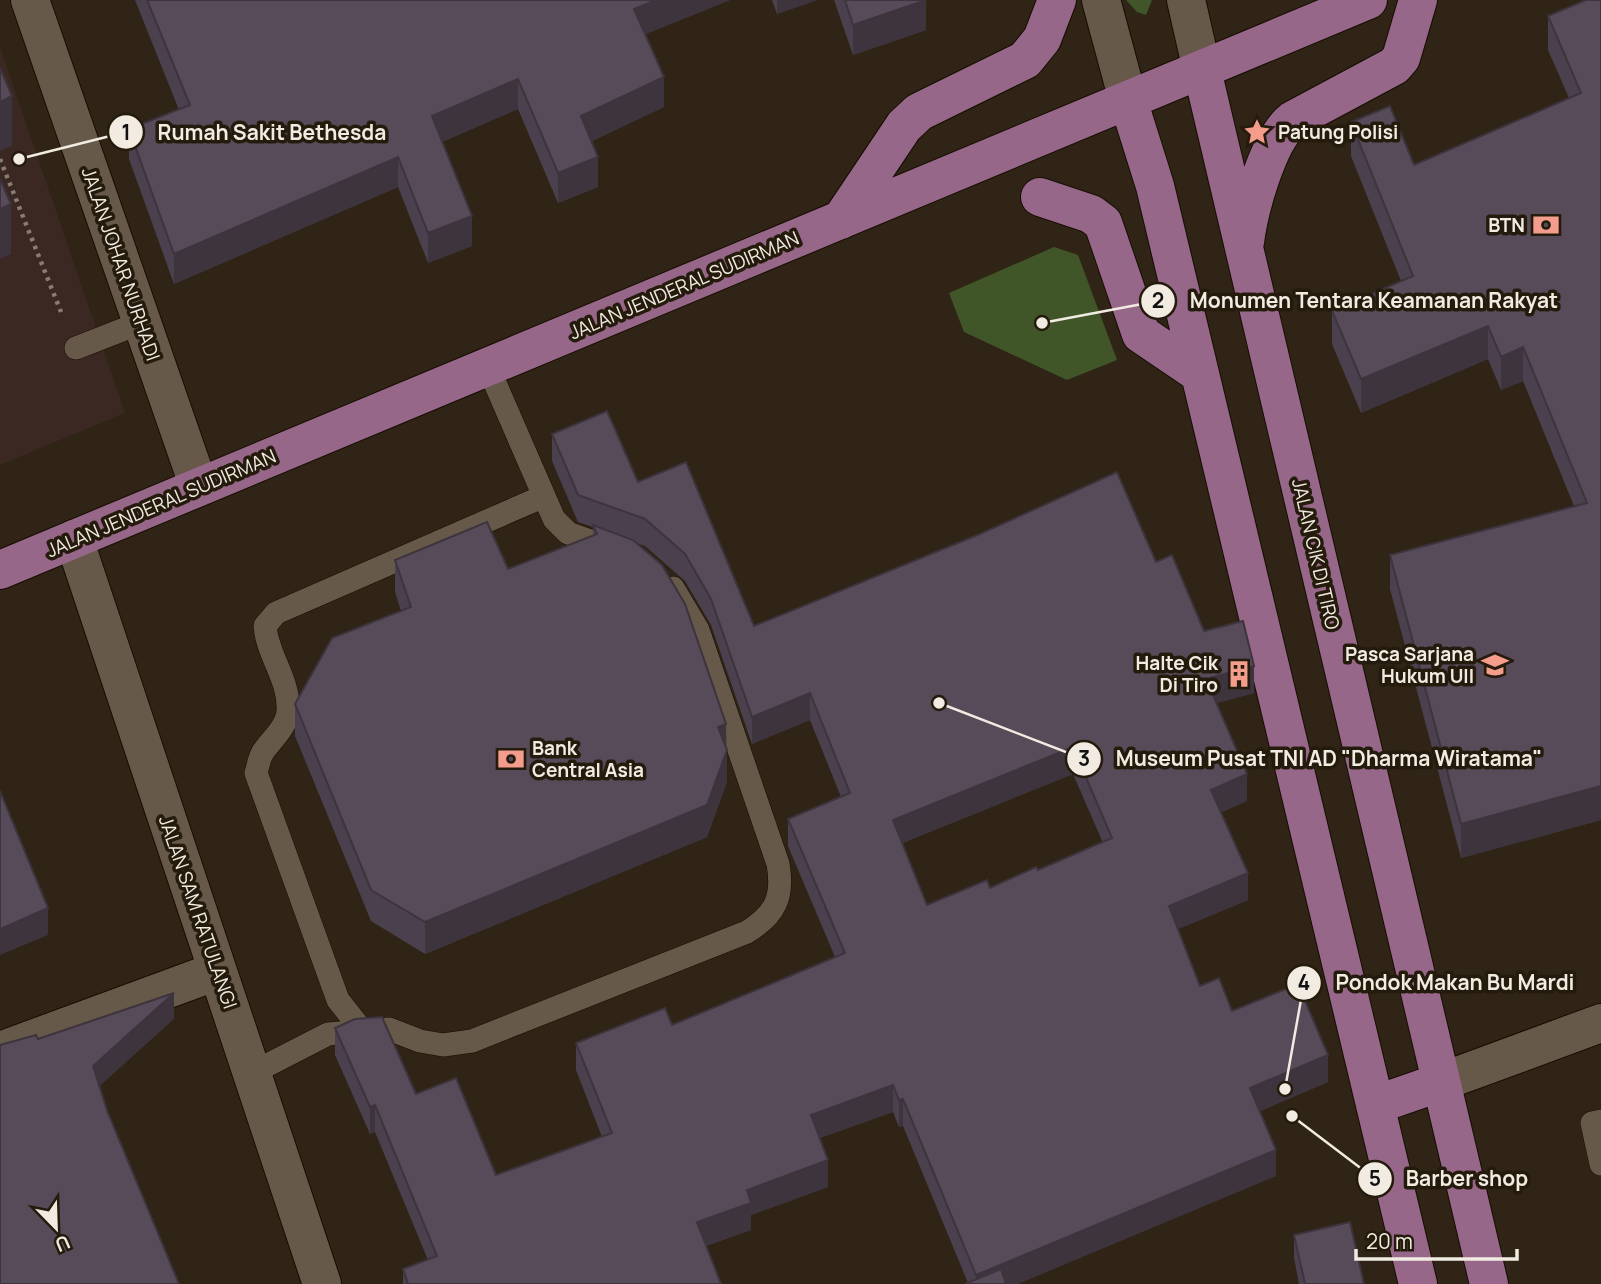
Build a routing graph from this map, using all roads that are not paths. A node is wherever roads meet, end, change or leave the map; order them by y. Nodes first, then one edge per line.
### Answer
1 (30, 0) edge
2 (1057, 0) edge
3 (1101, 0) edge
4 (1186, 0) edge
5 (1368, 0) edge
6 (1418, 0) edge
7 (1202, 70) junction
8 (1128, 100) junction
9 (1040, 197) dead end
10 (841, 220) junction
11 (1244, 251) junction
12 (140, 323) junction
13 (76, 348) road end
14 (488, 367) junction
15 (1200, 374) junction
16 (198, 487) junction
17 (542, 497) junction
18 (74, 539) junction
19 (628, 554) edge
20 (0, 570) edge
21 (657, 573) edge
22 (218, 971) junction
23 (1601, 1023) edge
24 (361, 1029) junction
25 (0, 1051) edge
26 (252, 1073) junction
27 (1441, 1082) junction
28 (1375, 1105) junction
29 (1601, 1121) edge
30 (1601, 1164) edge
31 (322, 1284) edge
32 (1418, 1284) edge
33 (1489, 1284) edge

1 - 12 street, JALAN JOHAR NURHADI
2 - 10 main road
3 - 8 street
4 - 7 street
5 - 7 main road, JALAN JENDERAL SUDIRMAN
6 - 11 main road
7 - 8 main road, JALAN JENDERAL SUDIRMAN
7 - 11 main road, JALAN CIK DI TIRO
8 - 10 main road, JALAN JENDERAL SUDIRMAN
8 - 15 main road
9 - 15 main road
10 - 14 main road, JALAN JENDERAL SUDIRMAN
11 - 27 main road, JALAN CIK DI TIRO
12 - 13 lane
12 - 16 street, JALAN JOHAR NURHADI
14 - 16 main road, JALAN JENDERAL SUDIRMAN
14 - 17 lane
15 - 28 main road
16 - 18 main road, JALAN JENDERAL SUDIRMAN
17 - 19 lane
17 - 24 lane
18 - 20 main road, JALAN JENDERAL SUDIRMAN
18 - 22 street, JALAN SAM RATULANGI
21 - 24 lane
22 - 25 street
22 - 26 street, JALAN SAM RATULANGI
23 - 27 street
24 - 26 lane
26 - 31 street, JALAN SAM RATULANGI
27 - 28 main road
27 - 33 main road, JALAN CIK DI TIRO
28 - 32 main road
29 - 30 lane

